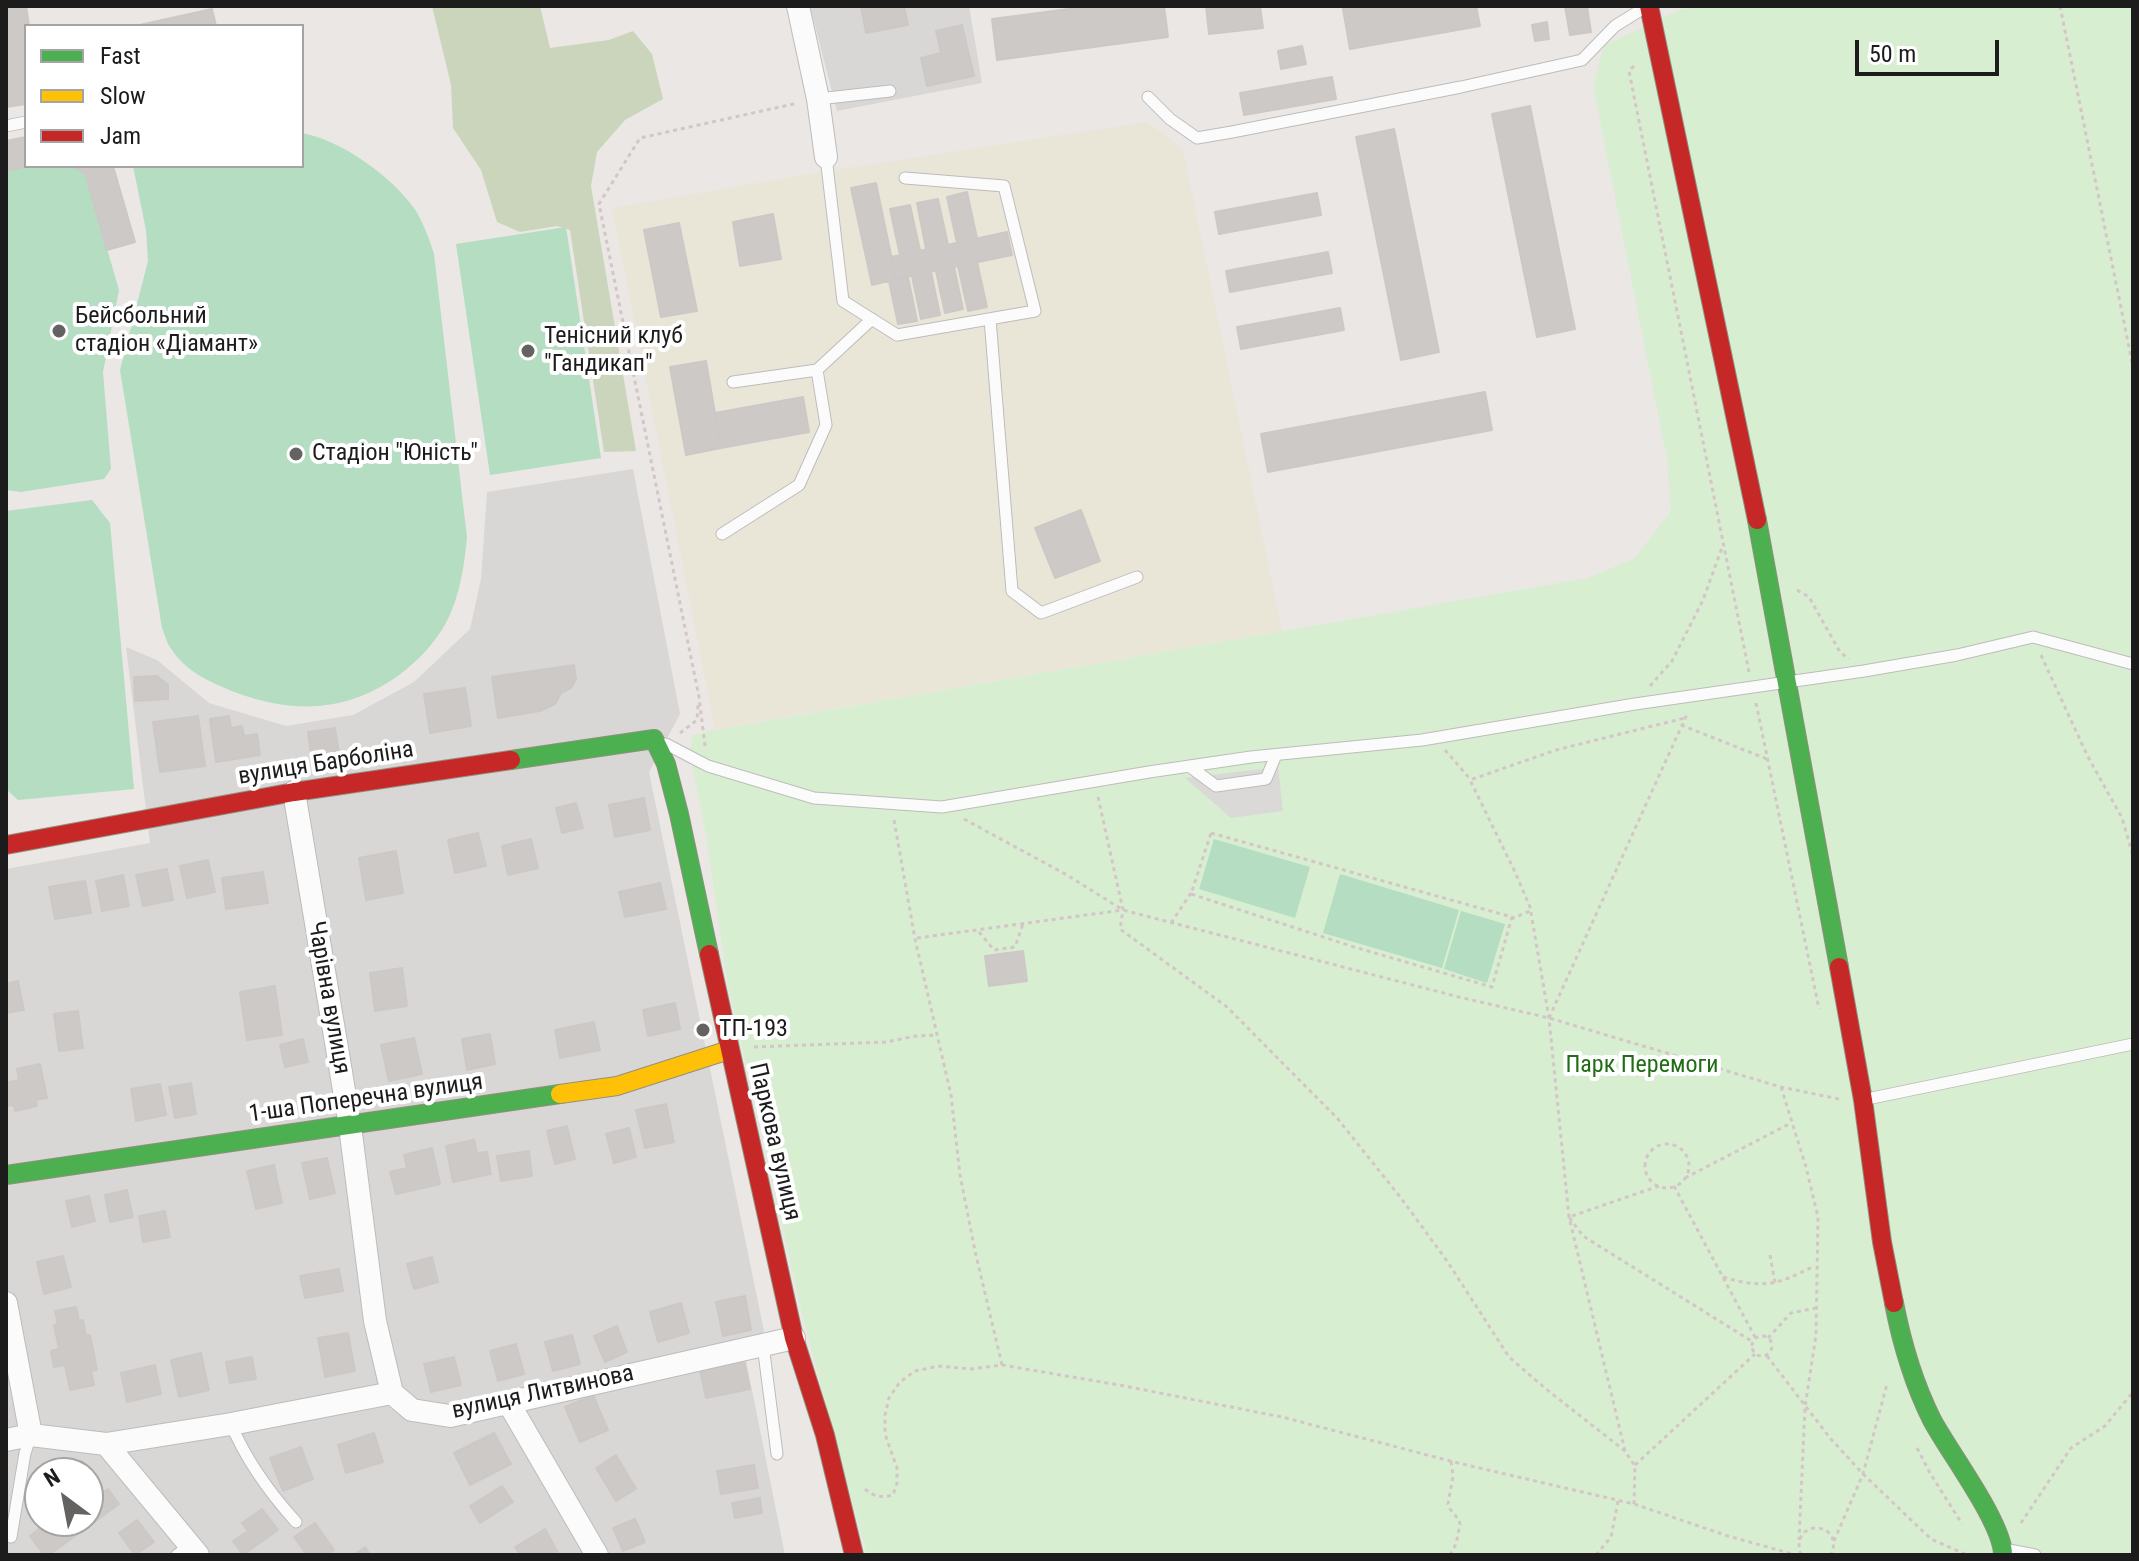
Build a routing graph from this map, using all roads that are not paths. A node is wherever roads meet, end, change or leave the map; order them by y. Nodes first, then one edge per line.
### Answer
1 (798, 6) edge
2 (1649, 6) edge
3 (890, 91) dead end
4 (1148, 97) dead end
5 (818, 99) junction
6 (826, 157) joint
7 (905, 178) dead end
8 (872, 319) junction
9 (990, 319) junction
10 (817, 370) junction
11 (733, 382) dead end
12 (722, 534) dead end
13 (1137, 577) dead end
14 (2133, 664) edge
15 (1788, 682) junction
16 (654, 739) junction
17 (1276, 755) junction
18 (1189, 766) junction
19 (294, 792) junction
20 (6, 845) edge
21 (2133, 1044) edge
22 (729, 1050) junction
23 (1863, 1100) junction
24 (350, 1126) junction
25 (6, 1175) edge
26 (6, 1303) edge
27 (794, 1338) junction
28 (763, 1345) junction
29 (392, 1393) junction
30 (508, 1402) junction
31 (231, 1424) junction
32 (31, 1435) junction
33 (6, 1440) edge
34 (106, 1444) junction
35 (777, 1454) dead end
36 (296, 1522) dead end
37 (11, 1537) dead end
38 (188, 1552) edge
39 (2003, 1552) edge
40 (597, 1555) edge
41 (854, 1555) edge
42 (2035, 1555) edge

1 - 5 street
2 - 4 lane
2 - 15 street
3 - 5 lane
5 - 6 street
6 - 8 lane
7 - 9 lane
8 - 9 lane
8 - 10 lane
9 - 13 lane
10 - 11 lane
10 - 12 lane
14 - 15 lane
15 - 17 lane
15 - 23 street
16 - 18 lane
16 - 19 street, вулиця Барболіна
16 - 22 street, Паркова вулиця
17 - 18 lane
17 - 18 lane
19 - 20 street, вулиця Барболіна
19 - 24 street, Чарівна вулиця
21 - 23 lane
22 - 24 street, 1-ша Поперечна вулиця
22 - 27 street, Паркова вулиця
23 - 39 street
24 - 25 street, 1-ша Поперечна вулиця
24 - 29 street, Чарівна вулиця
26 - 32 street
27 - 28 street, вулиця Литвинова
27 - 41 street, Паркова вулиця
28 - 30 street, вулиця Литвинова
28 - 35 lane
29 - 30 street, вулиця Литвинова
29 - 31 street
30 - 40 street
31 - 34 street
31 - 36 lane
32 - 33 street
32 - 34 street
32 - 37 lane
34 - 38 street
39 - 42 lane

